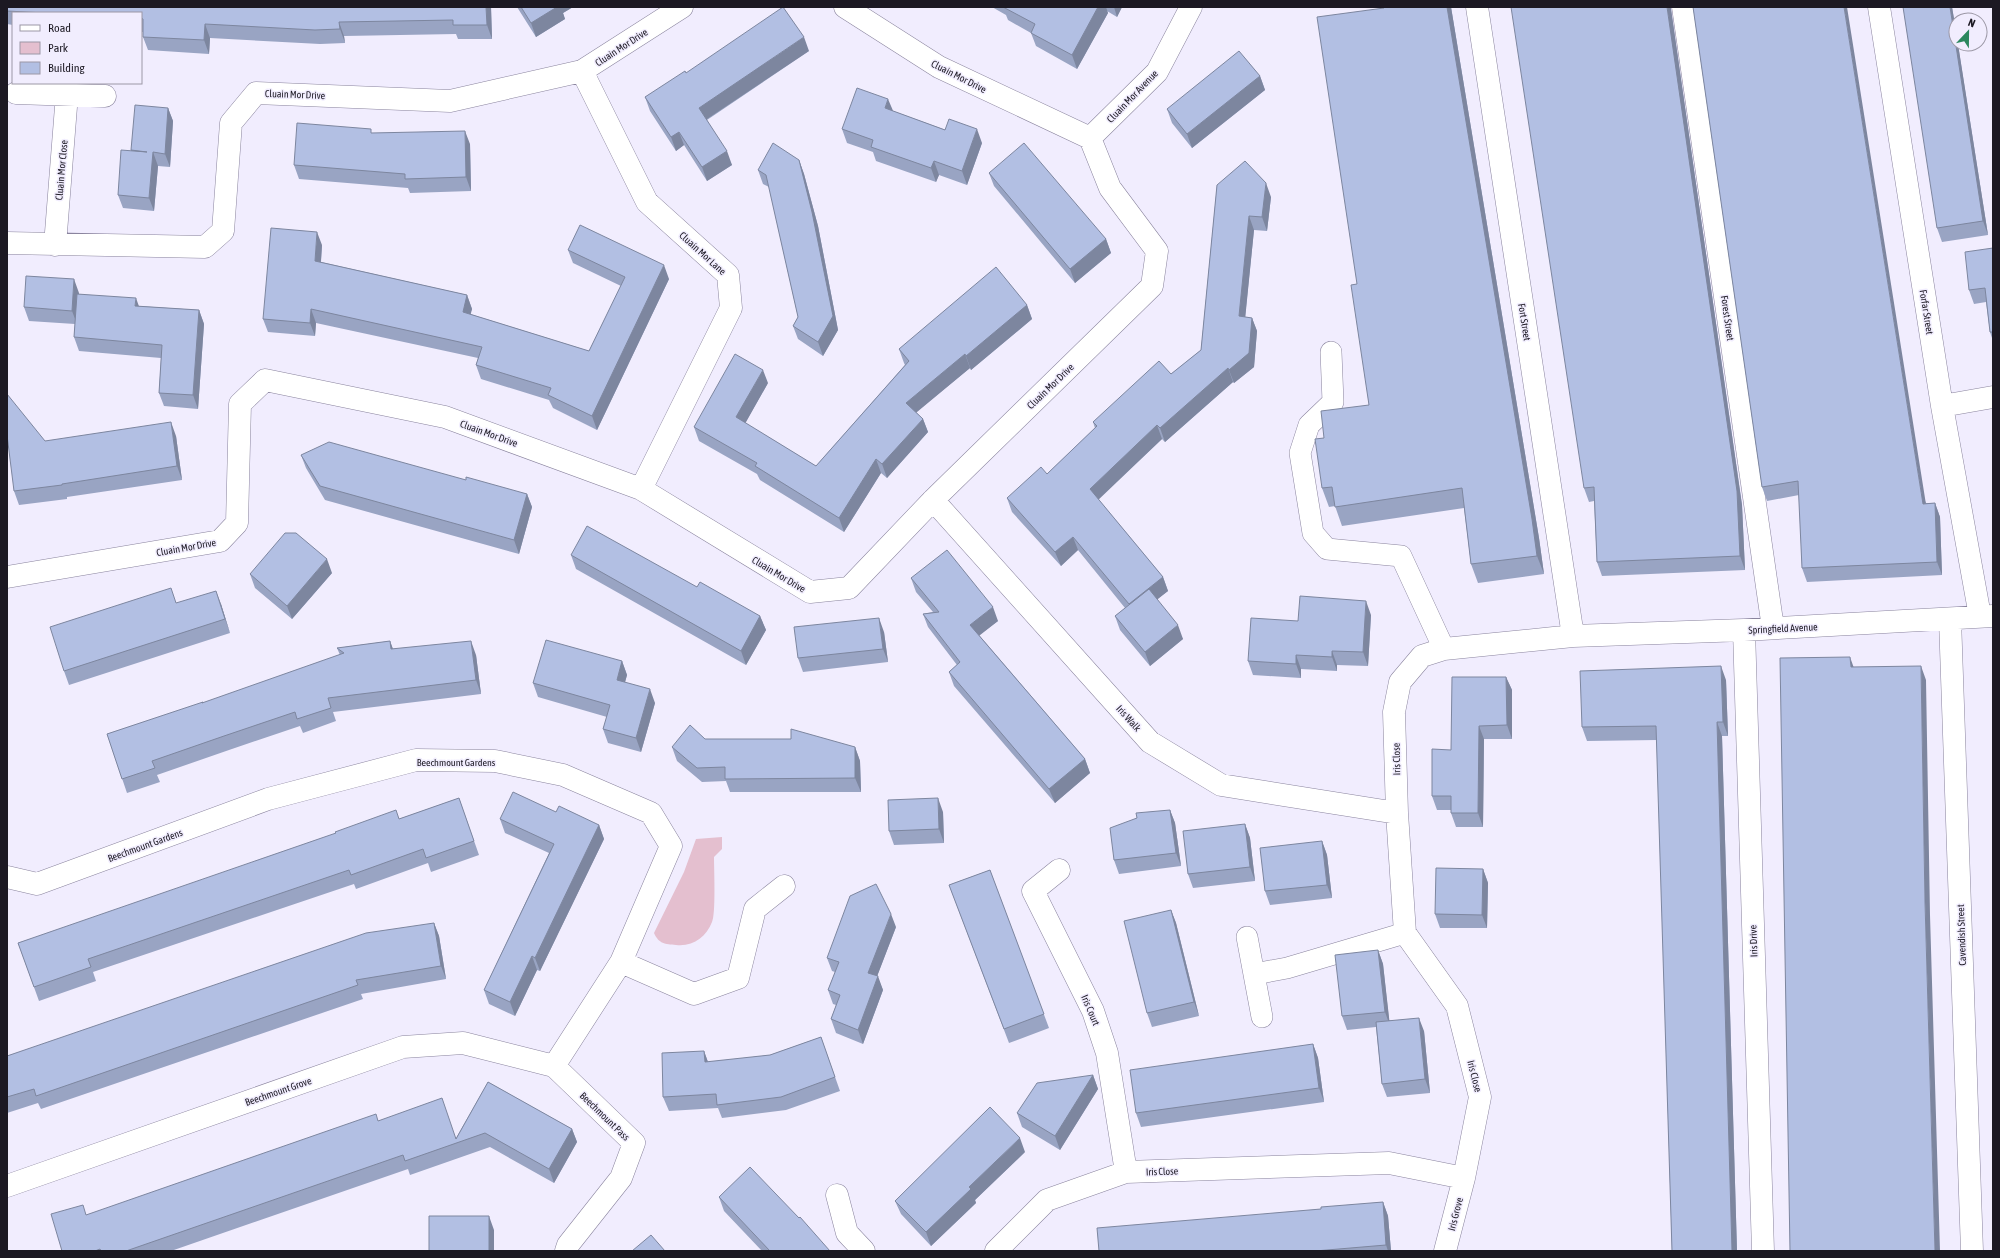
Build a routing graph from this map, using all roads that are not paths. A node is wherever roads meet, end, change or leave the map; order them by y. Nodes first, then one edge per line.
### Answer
1 (682, 7) edge
2 (845, 7) edge
3 (1191, 7) edge
4 (1477, 7) edge
5 (1682, 7) edge
6 (1879, 7) edge
7 (582, 71) junction
8 (16, 93) dead end
9 (67, 94) junction
10 (105, 96) dead end
11 (1090, 138) junction
12 (7, 243) edge
13 (54, 245) junction
14 (1331, 352) dead end
15 (1993, 397) edge
16 (1942, 406) junction
17 (641, 490) junction
18 (933, 500) junction
19 (7, 577) edge
20 (1987, 616) edge
21 (1950, 618) junction
22 (1773, 628) junction
23 (1744, 630) junction
24 (1574, 636) junction
25 (1444, 649) junction
26 (1397, 813) junction
27 (1060, 870) dead end
28 (7, 878) edge
29 (784, 886) dead end
30 (1405, 933) junction
31 (1247, 937) dead end
32 (621, 962) junction
33 (1254, 974) junction
34 (1262, 1017) dead end
35 (554, 1066) junction
36 (1126, 1172) junction
37 (1464, 1178) junction
38 (7, 1186) edge
39 (837, 1195) dead end
40 (566, 1251) edge
41 (864, 1251) edge
42 (996, 1251) edge
43 (1445, 1251) edge
44 (1763, 1251) edge
45 (1972, 1251) edge

1 - 7 street, Cluain Mor Drive
2 - 11 street, Cluain Mor Drive
3 - 11 street, Cluain Mor Avenue
4 - 24 street, Fort Street
5 - 22 street, Forest Street
6 - 16 street, Forfar Street
7 - 13 street, Cluain Mor Drive
7 - 17 street, Cluain Mor Lane
8 - 9 street
9 - 10 street
9 - 13 street, Cluain Mor Close
11 - 18 street, Cluain Mor Drive
12 - 13 street, Cluain Mor Drive
14 - 25 lane
15 - 16 street
16 - 20 street, Forfar Street
17 - 18 street, Cluain Mor Drive
17 - 19 street, Cluain Mor Drive
18 - 26 street, Iris Walk
20 - 21 street, Springfield Avenue
21 - 22 street, Springfield Avenue
21 - 45 street, Cavendish Street
22 - 23 street, Springfield Avenue
23 - 24 street, Springfield Avenue
23 - 44 street, Iris Drive
24 - 25 street, Iris Close
25 - 26 street, Iris Close
26 - 30 street, Iris Close
27 - 36 street, Iris Court
28 - 32 street, Beechmount Gardens
29 - 32 street
30 - 33 lane
30 - 37 street, Iris Close
31 - 33 lane
32 - 35 street, Beechmount Gardens
33 - 34 lane
35 - 38 street, Beechmount Grove
35 - 40 street, Beechmount Pass
36 - 37 street, Iris Close
36 - 42 street, Iris Close
37 - 43 street, Iris Grove
39 - 41 street

